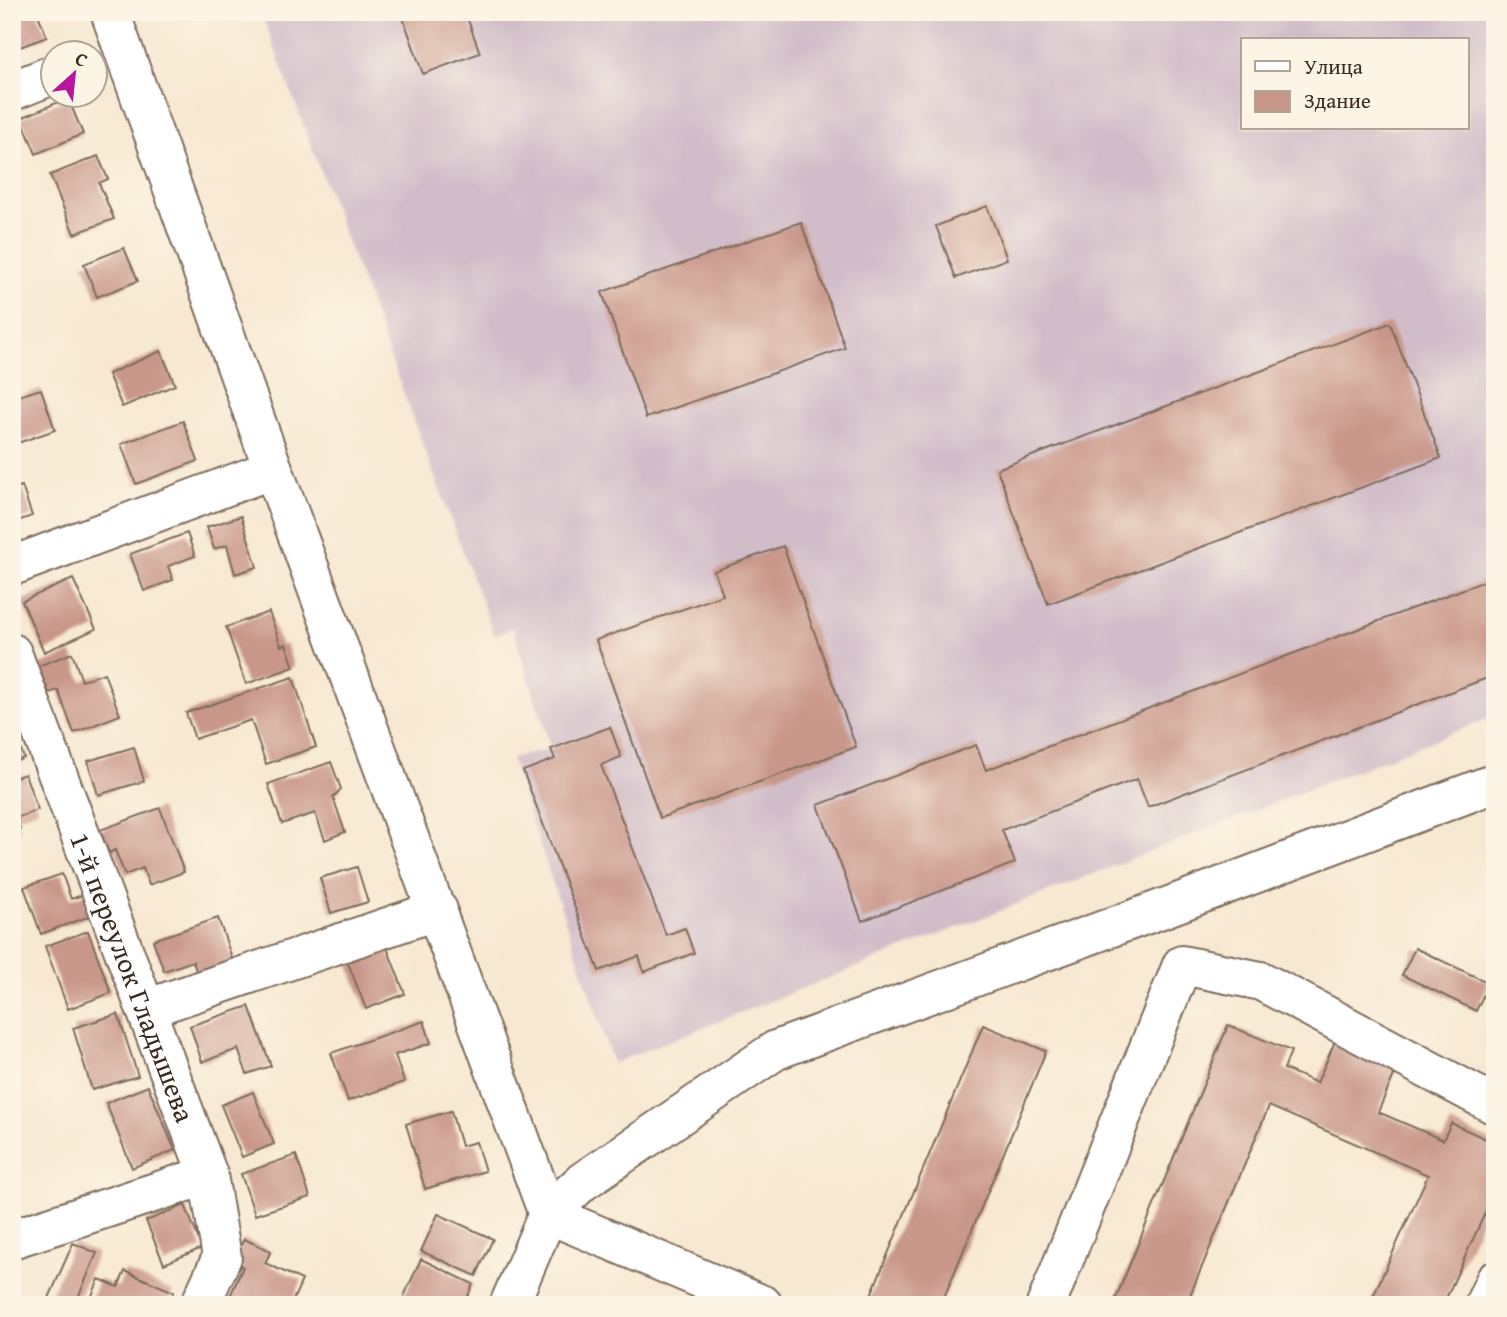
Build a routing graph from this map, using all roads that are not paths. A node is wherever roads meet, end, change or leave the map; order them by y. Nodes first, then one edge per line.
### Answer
1 (110, 12) edge
2 (109, 53) edge
3 (38, 81) edge
4 (12, 91) edge
5 (273, 469) junction
6 (12, 566) edge
7 (12, 653) edge
8 (1495, 783) edge
9 (1164, 908) junction
10 (438, 910) junction
11 (1182, 965) junction
12 (146, 1009) junction
13 (1495, 1105) edge
14 (208, 1175) junction
15 (548, 1214) junction
16 (12, 1240) edge
17 (1495, 1281) edge
18 (200, 1305) edge
19 (509, 1305) edge
20 (763, 1305) edge
21 (1045, 1305) edge
22 (1485, 1305) edge

1 - 2 street
2 - 5 street
3 - 4 street
5 - 6 street
5 - 10 street
7 - 12 street, 1-й переулок Гладышева
8 - 9 street
9 - 11 street
9 - 15 street
10 - 12 street
10 - 15 street
11 - 13 street
11 - 21 street
12 - 14 street, 1-й переулок Гладышева
14 - 16 street
14 - 18 street, 1-й переулок Гладышева
15 - 19 street
15 - 20 street
17 - 22 street

